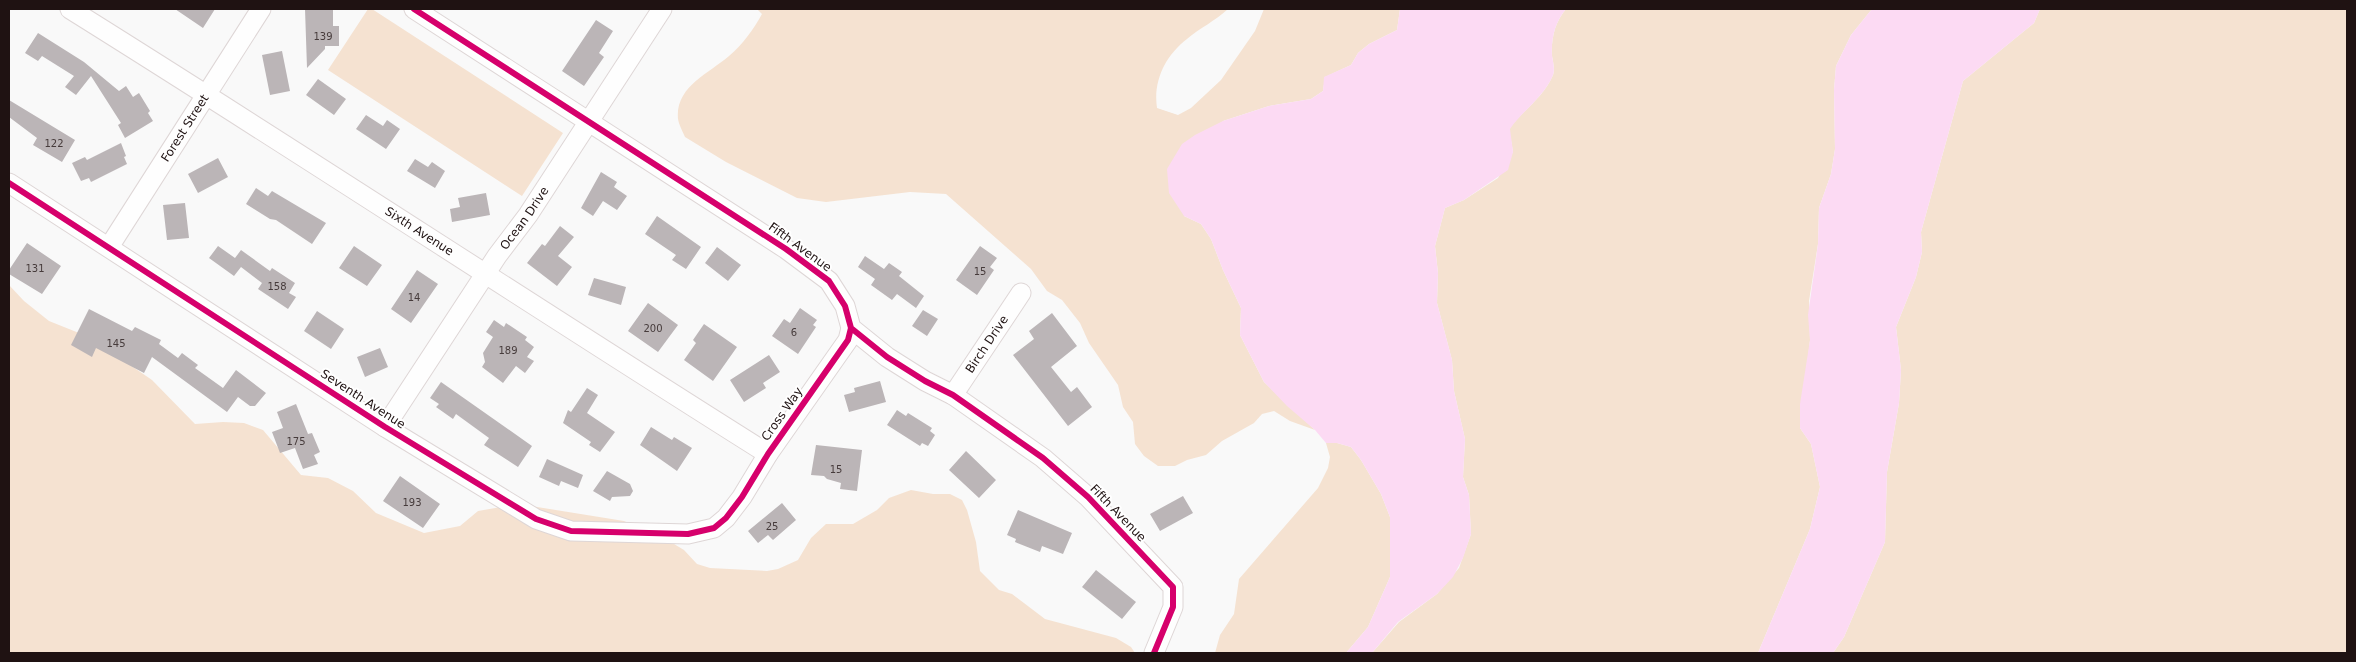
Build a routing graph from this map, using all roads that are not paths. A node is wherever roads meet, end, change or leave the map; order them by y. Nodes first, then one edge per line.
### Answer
1 (70, 9) edge
2 (261, 9) edge
3 (414, 9) edge
4 (662, 9) edge
5 (207, 95) junction
6 (589, 122) junction
7 (9, 183) edge
8 (109, 247) junction
9 (485, 275) junction
10 (1021, 293) dead end
11 (851, 328) junction
12 (953, 395) junction
13 (385, 427) junction
14 (768, 454) junction
15 (731, 512) joint
16 (1154, 653) edge

1 - 5 street, Sixth Avenue
2 - 5 street, Forest Street
3 - 6 street, Fifth Avenue
4 - 6 street, Ocean Drive
5 - 8 street, Forest Street
5 - 9 street, Sixth Avenue
6 - 9 street, Ocean Drive
6 - 11 street, Fifth Avenue
7 - 8 street, Seventh Avenue
8 - 13 street, Seventh Avenue
9 - 13 street, Ocean Drive
9 - 14 street, Sixth Avenue
10 - 12 street, Birch Drive
11 - 12 street, Fifth Avenue
11 - 14 street, Cross Way
12 - 16 street, Fifth Avenue
13 - 15 street, Seventh Avenue
14 - 15 street, Cross Way

